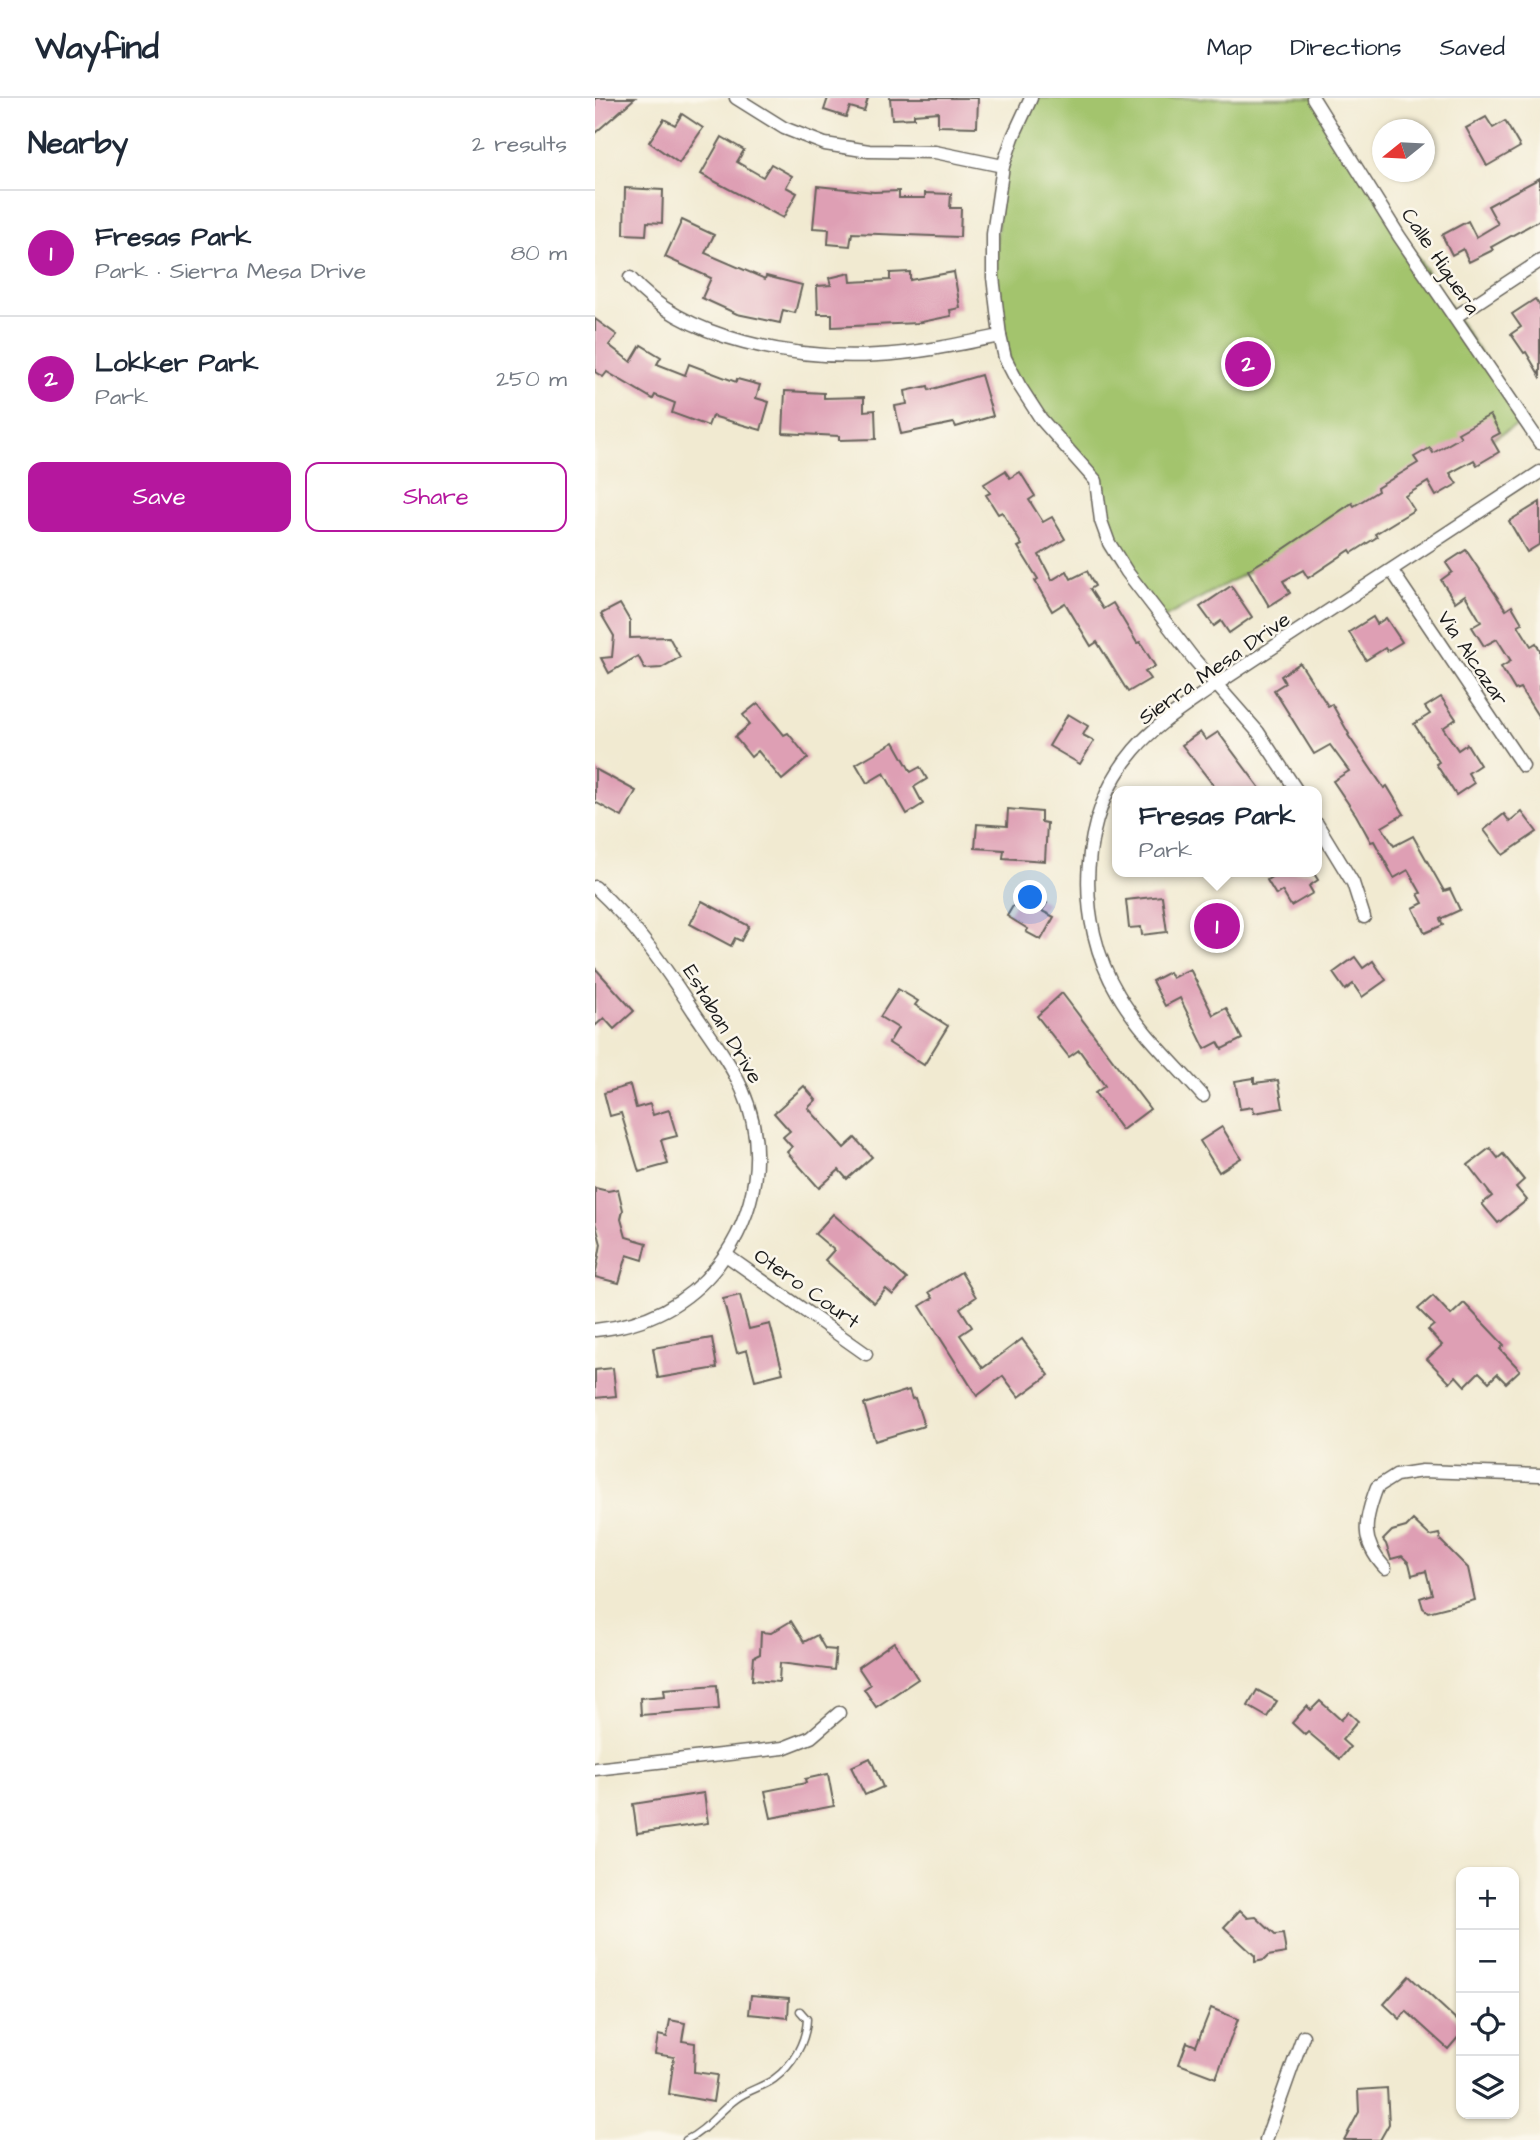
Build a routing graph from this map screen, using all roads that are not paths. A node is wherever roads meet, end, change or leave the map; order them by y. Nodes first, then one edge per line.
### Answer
1 (736, 98) edge
2 (1031, 98) edge
3 (1313, 98) edge
4 (1003, 166) junction
5 (1540, 261) edge
6 (630, 278) dead end
7 (1455, 317) junction
8 (1000, 336) junction
9 (1540, 443) edge
10 (1540, 472) edge
11 (1392, 571) junction
12 (1217, 684) junction
13 (1523, 766) dead end
14 (1294, 786) edge
15 (1322, 832) edge
16 (595, 887) edge
17 (1364, 917) dead end
18 (1203, 1096) dead end
19 (726, 1255) junction
20 (595, 1330) edge
21 (866, 1354) dead end
22 (1540, 1475) edge
23 (1385, 1568) dead end
24 (839, 1713) dead end
25 (595, 1769) edge
26 (800, 2011) dead end
27 (1303, 2036) dead end
28 (687, 2140) edge
29 (1266, 2140) edge

1 - 4 street
2 - 4 street
3 - 7 street, Calle Higuera
4 - 8 street
5 - 7 street
6 - 8 street
7 - 9 street, Calle Higuera
8 - 12 street
10 - 11 street, Sierra Mesa Drive
11 - 12 street, Sierra Mesa Drive
11 - 13 street, Via Alcazar
12 - 14 street
12 - 18 street, Sierra Mesa Drive
15 - 17 street
16 - 19 street, Estaban Drive
19 - 20 street, Estaban Drive
19 - 21 street, Otero Court
22 - 23 street
24 - 25 street
26 - 28 lane
27 - 29 street

